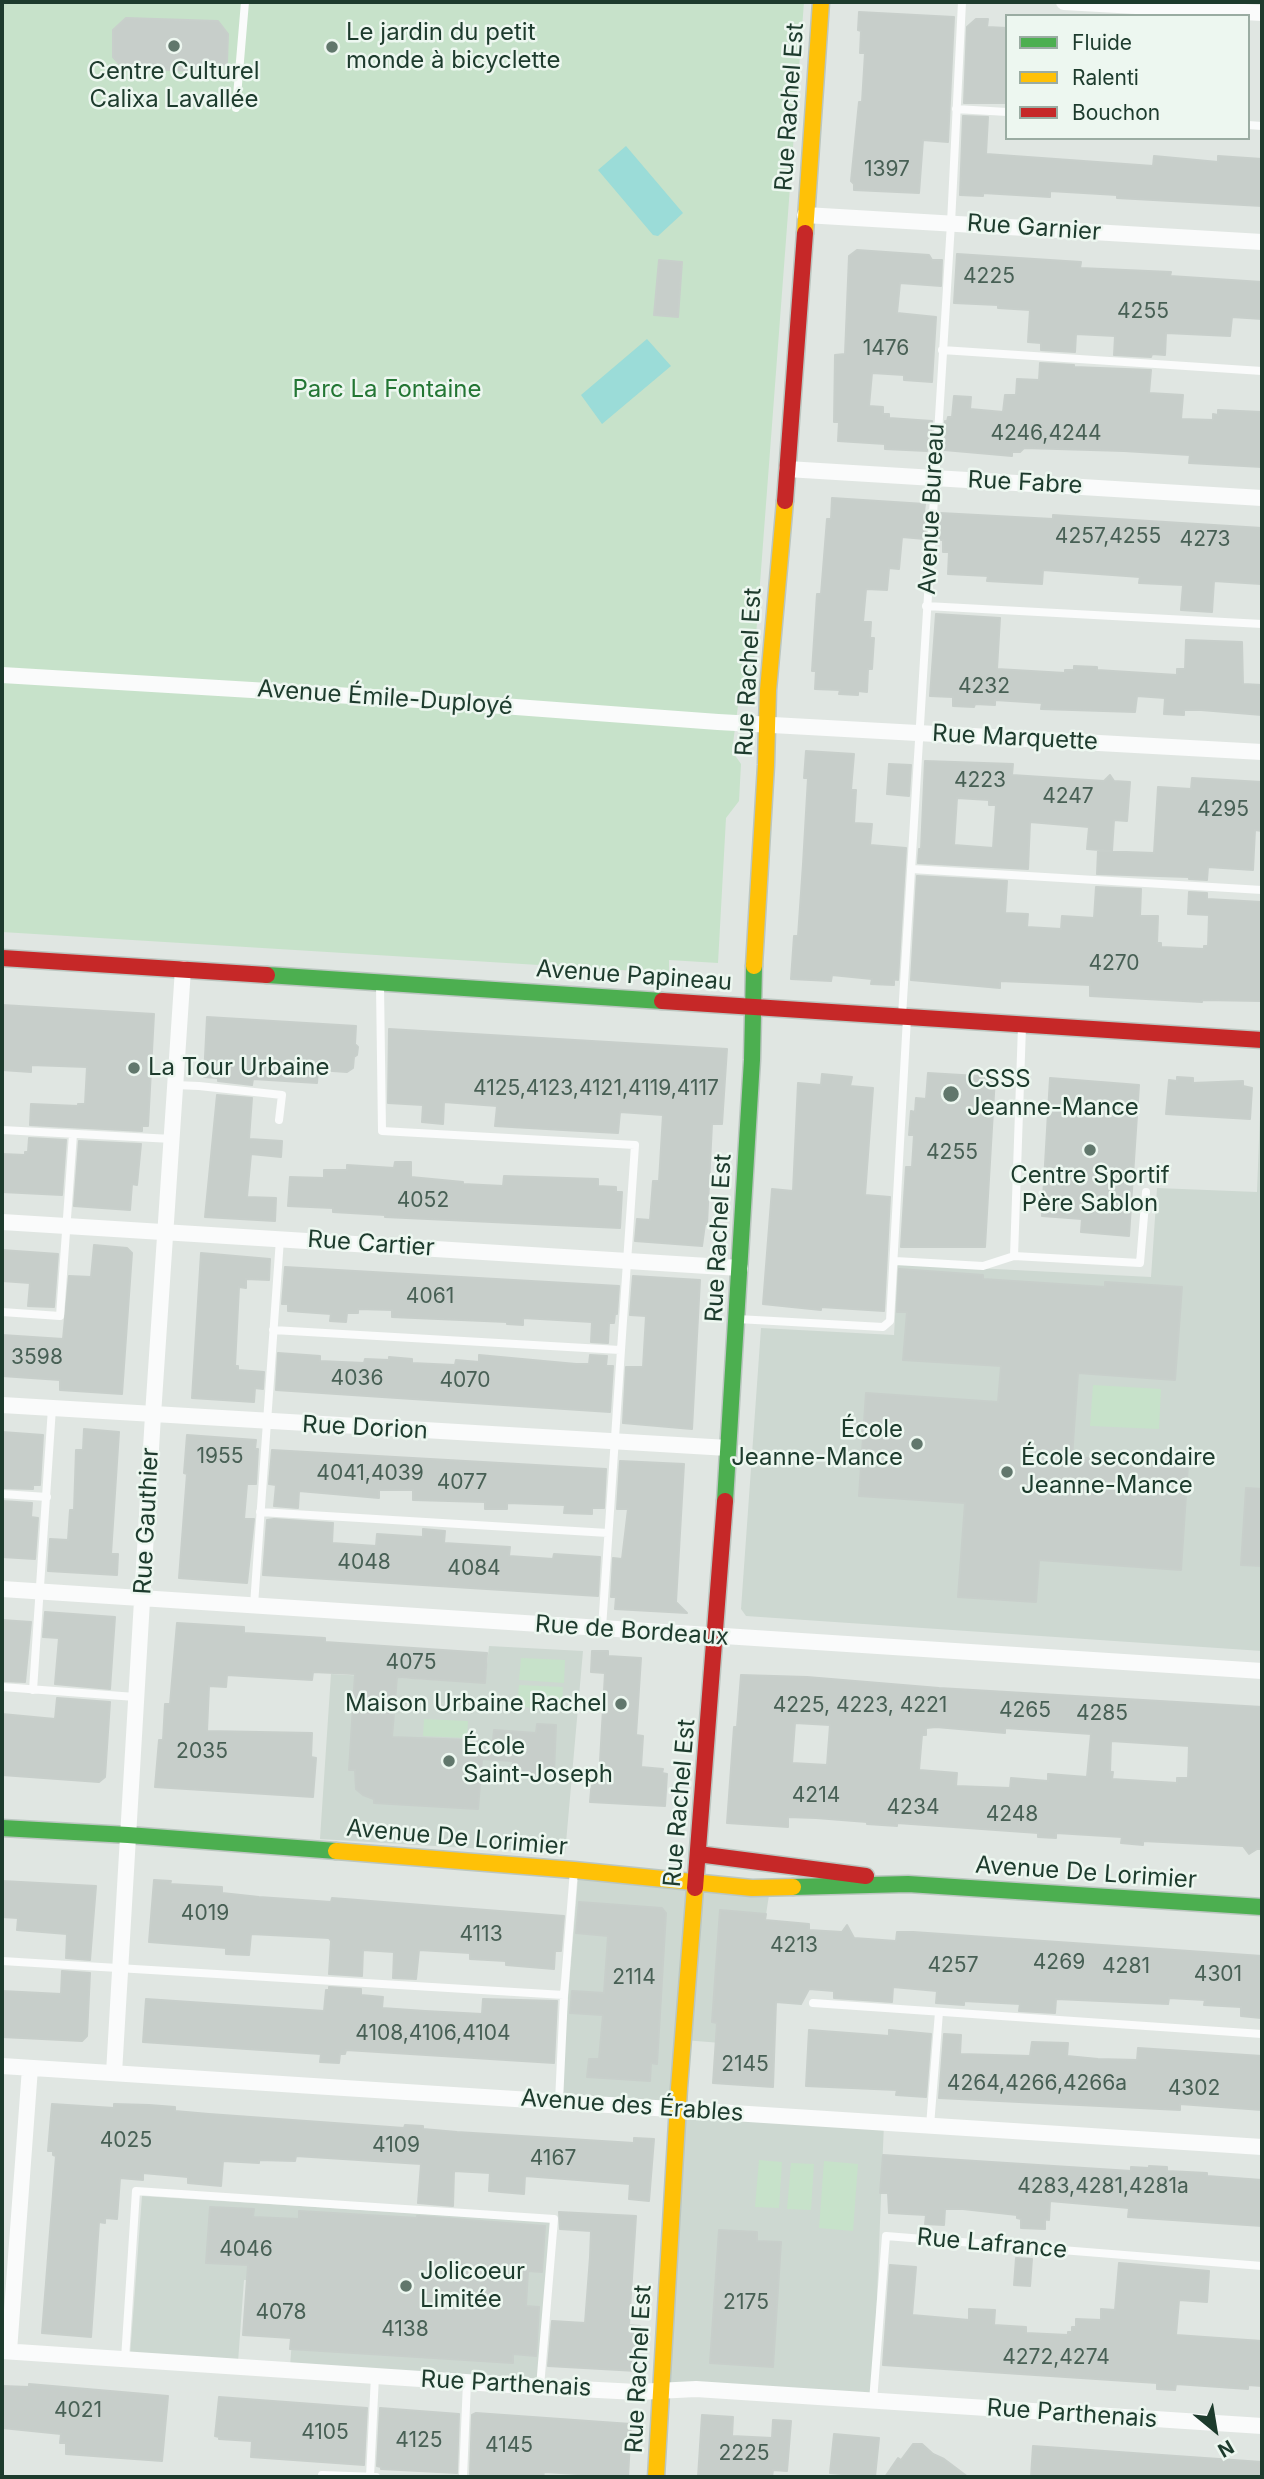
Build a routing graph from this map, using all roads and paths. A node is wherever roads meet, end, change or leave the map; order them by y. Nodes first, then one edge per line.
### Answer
1 (244, 2) edge
2 (821, 2) edge
3 (962, 2) edge
4 (1064, 2) edge
5 (1262, 13) edge
6 (236, 108) dead end
7 (956, 109) junction
8 (1005, 112) edge
9 (805, 215) junction
10 (951, 223) junction
11 (1262, 242) edge
12 (942, 350) junction
13 (1262, 371) edge
14 (787, 469) junction
15 (934, 478) junction
16 (1262, 498) edge
17 (926, 606) junction
18 (1262, 624) edge
19 (2, 675) edge
20 (767, 724) junction
21 (919, 733) junction
22 (1262, 752) edge
23 (911, 869) junction
24 (1262, 890) edge
25 (2, 958) edge
26 (183, 969) junction
27 (380, 982) junction
28 (753, 1007) junction
29 (904, 1016) junction
30 (1022, 1024) junction
31 (1262, 1040) edge
32 (175, 1085) junction
33 (279, 1120) dead end
34 (2, 1130) edge
35 (73, 1134) junction
36 (172, 1139) junction
37 (1146, 1192) dead end
38 (2, 1222) edge
39 (67, 1225) junction
40 (165, 1231) junction
41 (280, 1238) junction
42 (1014, 1256) junction
43 (626, 1261) junction
44 (895, 1261) junction
45 (740, 1268) junction
46 (2, 1312) edge
47 (737, 1319) junction
48 (273, 1330) junction
49 (620, 1350) junction
50 (2, 1405) edge
51 (52, 1408) junction
52 (153, 1415) junction
53 (266, 1422) junction
54 (614, 1441) junction
55 (728, 1448) junction
56 (2, 1494) edge
57 (47, 1497) junction
58 (260, 1512) junction
59 (608, 1533) junction
60 (2, 1590) edge
61 (39, 1592) junction
62 (142, 1599) junction
63 (254, 1605) junction
64 (602, 1629) junction
65 (716, 1637) junction
66 (1262, 1671) edge
67 (2, 1687) edge
68 (33, 1690) junction
69 (135, 1697) junction
70 (2, 1828) edge
71 (128, 1835) junction
72 (698, 1854) junction
73 (575, 1870) junction
74 (696, 1883) junction
75 (908, 1884) junction
76 (1262, 1908) edge
77 (2, 1961) edge
78 (120, 1968) junction
79 (564, 1995) junction
80 (813, 2003) dead end
81 (939, 2012) junction
82 (1262, 2035) edge
83 (2, 2066) edge
84 (30, 2068) junction
85 (114, 2073) junction
86 (559, 2102) junction
87 (678, 2109) junction
88 (930, 2126) junction
89 (1262, 2147) edge
90 (1262, 2266) edge
91 (5, 2351) edge
92 (125, 2359) junction
93 (375, 2376) junction
94 (467, 2382) junction
95 (540, 2387) junction
96 (661, 2390) junction
97 (873, 2401) junction
98 (1262, 2426) edge
99 (323, 2475) dead end
100 (370, 2477) edge
101 (376, 2477) edge
102 (463, 2477) edge
103 (656, 2477) edge

1 - 6 lane
2 - 9 main road, Rue Rachel Est
3 - 7 lane, Avenue Bureau
4 - 5 street
7 - 8 lane
7 - 10 lane, Avenue Bureau
9 - 10 street, Rue Garnier
9 - 14 main road, Rue Rachel Est
10 - 11 street, Rue Garnier
10 - 12 lane, Avenue Bureau
12 - 13 lane
12 - 15 lane, Avenue Bureau
14 - 15 street, Rue Fabre
14 - 20 main road, Rue Rachel Est
15 - 16 street, Rue Fabre
15 - 17 lane, Avenue Bureau
17 - 18 lane
17 - 21 lane, Avenue Bureau
19 - 20 street, Avenue Émile-Duployé
20 - 21 street, Rue Marquette
20 - 28 main road, Rue Rachel Est
21 - 22 street, Rue Marquette
21 - 23 lane, Avenue Bureau
23 - 24 lane
23 - 29 lane, Avenue Bureau
25 - 26 main road, Avenue Papineau
26 - 27 main road, Avenue Papineau
26 - 32 street, Rue Gauthier
27 - 28 main road, Avenue Papineau
27 - 43 lane
28 - 29 main road, Avenue Papineau
28 - 45 main road, Rue Rachel Est
29 - 30 main road, Avenue Papineau
29 - 44 lane, Avenue Bureau
30 - 31 main road, Avenue Papineau
30 - 42 lane
32 - 33 lane
32 - 36 street, Rue Gauthier
34 - 35 lane
35 - 36 lane
35 - 39 lane
36 - 40 street, Rue Gauthier
37 - 42 lane
38 - 39 street, Rue Cartier
39 - 40 street, Rue Cartier
39 - 46 lane
40 - 41 street, Rue Cartier
40 - 52 street, Rue Gauthier
41 - 43 street, Rue Cartier
41 - 48 lane
42 - 44 lane
43 - 45 street, Rue Cartier
43 - 49 lane
44 - 47 lane, Avenue Bureau
45 - 47 main road, Rue Rachel Est
47 - 55 main road, Rue Rachel Est
48 - 49 lane
48 - 53 lane
49 - 54 lane
50 - 51 street, Rue Dorion
51 - 52 street, Rue Dorion
51 - 57 lane
52 - 53 street, Rue Dorion
52 - 62 street, Rue Gauthier
53 - 54 street, Rue Dorion
53 - 58 lane
54 - 55 street, Rue Dorion
54 - 59 lane
55 - 65 main road, Rue Rachel Est
56 - 57 lane
57 - 61 lane
58 - 59 lane
58 - 63 lane
59 - 64 lane
60 - 61 street, Rue de Bordeaux
61 - 62 street, Rue de Bordeaux
61 - 68 lane
62 - 63 street, Rue de Bordeaux
62 - 69 street, Rue Gauthier
63 - 64 street, Rue de Bordeaux
64 - 65 street, Rue de Bordeaux
65 - 66 street, Rue de Bordeaux
65 - 72 main road, Rue Rachel Est
67 - 68 lane
68 - 69 lane
69 - 71 street, Rue Gauthier
70 - 71 main road, Avenue De Lorimier
71 - 73 main road, Avenue De Lorimier
71 - 78 street, Rue Gauthier
72 - 74 main road, Rue Rachel Est
72 - 75 main road, Avenue De Lorimier
73 - 74 main road, Avenue De Lorimier
73 - 79 lane
74 - 75 main road, Avenue De Lorimier
74 - 87 main road, Rue Rachel Est
75 - 76 main road, Avenue De Lorimier
77 - 78 lane
78 - 79 lane
78 - 85 street, Rue Gauthier
79 - 86 lane
80 - 81 lane
81 - 82 lane
81 - 88 lane
83 - 84 street, Avenue des Érables
84 - 85 street, Avenue des Érables
84 - 91 street
85 - 86 street, Avenue des Érables
86 - 87 street, Avenue des Érables
87 - 88 street, Avenue des Érables
87 - 96 main road, Rue Rachel Est
88 - 89 street, Avenue des Érables
90 - 97 lane, Rue Lafrance
91 - 92 street, Rue Parthenais
92 - 93 street, Rue Parthenais
92 - 95 lane
93 - 94 street, Rue Parthenais
93 - 100 lane
94 - 95 street, Rue Parthenais
94 - 102 lane
95 - 96 street, Rue Parthenais
96 - 97 street, Rue Parthenais
96 - 103 main road, Rue Rachel Est
97 - 98 street, Rue Parthenais
99 - 100 lane
100 - 101 lane

